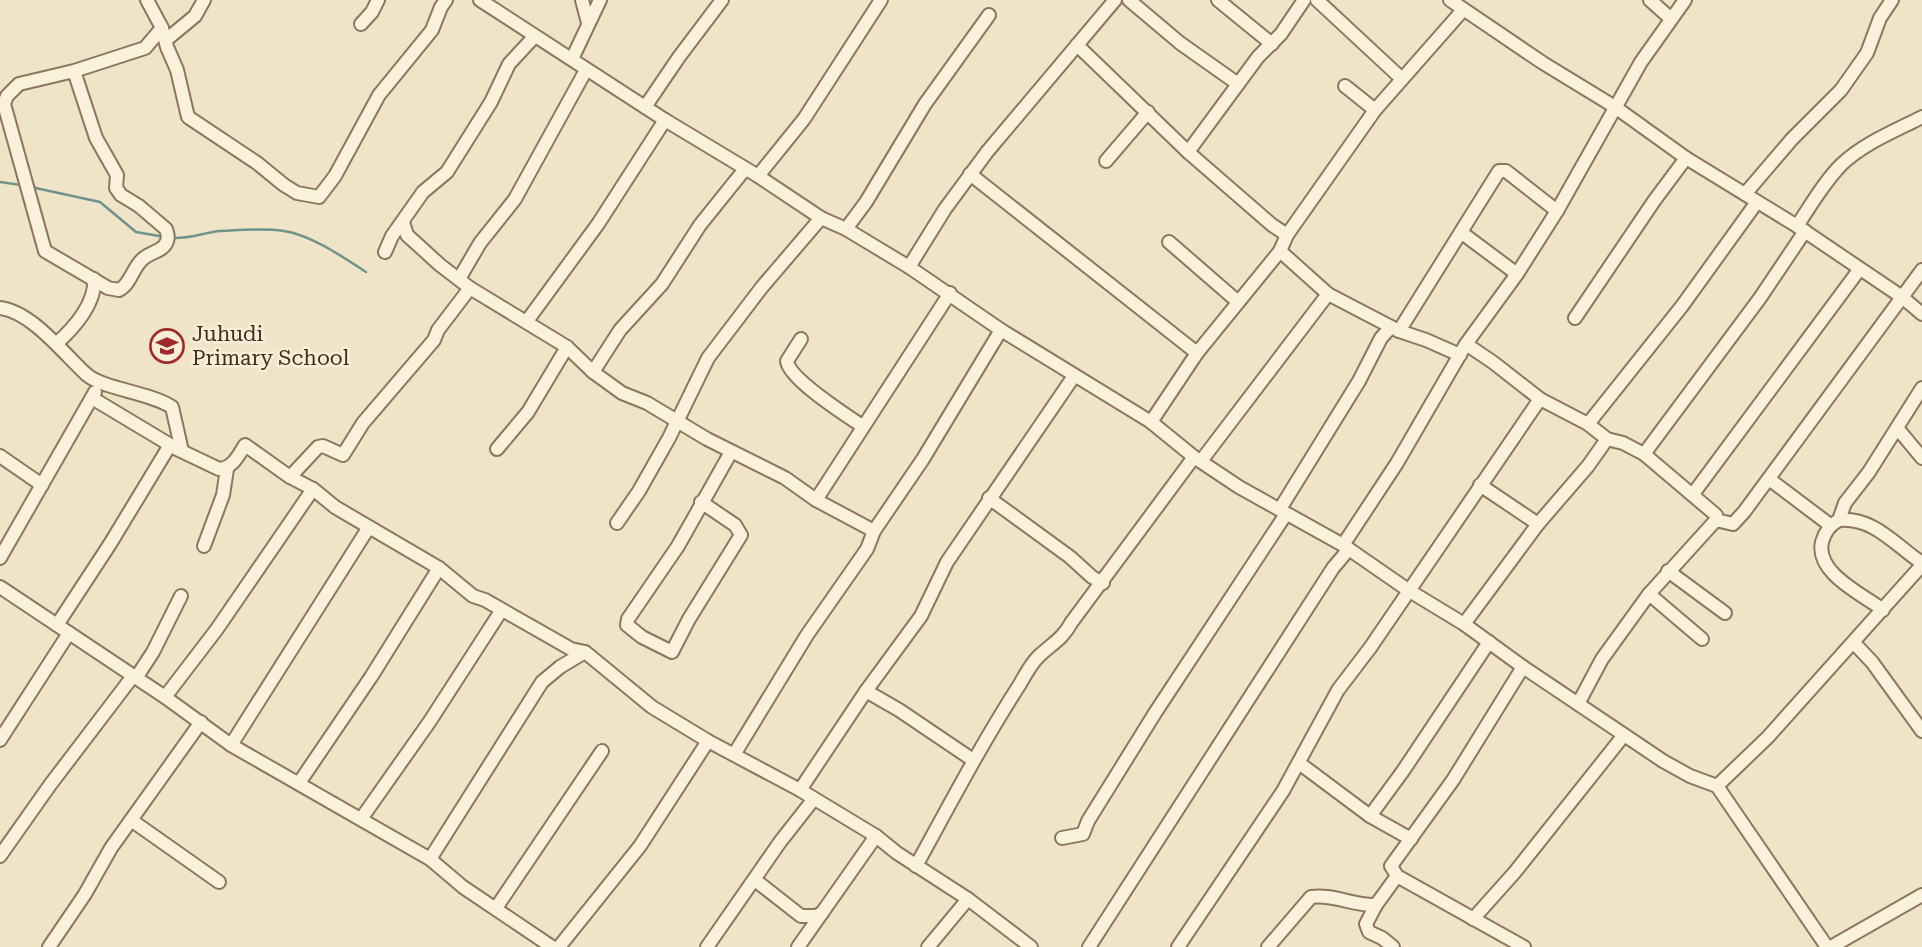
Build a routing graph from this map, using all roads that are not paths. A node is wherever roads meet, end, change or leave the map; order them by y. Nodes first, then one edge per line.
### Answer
1 (148, 0) edge
2 (204, 0) edge
3 (379, 0) edge
4 (480, 0) edge
5 (582, 0) edge
6 (600, 0) edge
7 (722, 0) edge
8 (1115, 0) edge
9 (1129, 0) edge
10 (1218, 0) edge
11 (1304, 0) edge
12 (1317, 0) edge
13 (1450, 0) edge
14 (1650, 0) edge
15 (1685, 0) edge
16 (880, 1) edge
17 (442, 2) edge
18 (1887, 2) edge
19 (1463, 9) junction
20 (989, 15) dead end
21 (1670, 18) junction
22 (361, 23) dead end
23 (589, 23) junction
24 (164, 34) junction
25 (534, 37) junction
26 (1272, 44) junction
27 (1077, 45) junction
28 (572, 59) junction
29 (586, 70) junction
30 (74, 71) junction
31 (1402, 79) junction
32 (1238, 84) junction
33 (1345, 86) dead end
34 (645, 107) junction
35 (1615, 107) junction
36 (1375, 110) junction
37 (1148, 112) junction
38 (1922, 117) edge
39 (665, 120) junction
40 (1188, 152) junction
41 (1686, 158) junction
42 (1106, 161) dead end
43 (745, 169) junction
44 (970, 174) junction
45 (758, 176) junction
46 (1745, 194) junction
47 (1758, 202) junction
48 (1557, 211) junction
49 (821, 218) junction
50 (403, 222) junction
51 (846, 229) junction
52 (1801, 229) junction
53 (1462, 233) junction
54 (1287, 234) junction
55 (1169, 242) dead end
56 (385, 251) dead end
57 (1280, 251) junction
58 (909, 267) junction
59 (1859, 270) junction
60 (1922, 270) edge
61 (1517, 274) junction
62 (94, 279) junction
63 (459, 279) junction
64 (108, 288) junction
65 (470, 288) junction
66 (950, 293) junction
67 (1328, 294) junction
68 (93, 295) junction
69 (1902, 297) junction
70 (1237, 301) junction
71 (0, 308) edge
72 (1922, 314) edge
73 (1575, 318) dead end
74 (527, 321) junction
75 (1395, 329) junction
76 (1001, 330) junction
77 (801, 340) dead end
78 (57, 343) junction
79 (567, 347) junction
80 (1463, 349) junction
81 (1197, 353) junction
82 (593, 372) junction
83 (1074, 376) junction
84 (100, 382) junction
85 (1922, 388) edge
86 (92, 398) junction
87 (1540, 399) junction
88 (677, 422) junction
89 (1151, 422) junction
90 (1588, 424) junction
91 (862, 426) junction
92 (1898, 429) junction
93 (1607, 439) junction
94 (170, 445) junction
95 (497, 449) dead end
96 (182, 451) junction
97 (731, 452) junction
98 (1644, 454) junction
99 (0, 456) edge
100 (1922, 458) edge
101 (1197, 459) junction
102 (227, 469) junction
103 (290, 477) junction
104 (1769, 479) junction
105 (42, 485) junction
106 (1480, 485) junction
107 (313, 489) junction
108 (1693, 494) junction
109 (989, 498) junction
110 (816, 500) junction
111 (701, 502) junction
112 (1283, 512) junction
113 (1716, 520) junction
114 (617, 523) dead end
115 (1835, 523) junction
116 (1538, 524) junction
117 (369, 527) junction
118 (874, 531) junction
119 (204, 545) dead end
120 (1346, 547) junction
121 (0, 558) edge
122 (1922, 564) edge
123 (439, 568) junction
124 (1668, 571) junction
125 (1102, 583) junction
126 (1, 589) edge
127 (1408, 590) junction
128 (1649, 594) junction
129 (181, 596) dead end
130 (1883, 610) junction
131 (501, 611) junction
132 (1726, 613) dead end
133 (1464, 624) junction
134 (57, 625) junction
135 (69, 633) junction
136 (1702, 639) dead end
137 (1489, 642) junction
138 (1854, 643) junction
139 (584, 652) junction
140 (1523, 667) junction
141 (135, 677) junction
142 (866, 691) junction
143 (165, 697) junction
144 (1578, 704) junction
145 (201, 722) junction
146 (1922, 731) edge
147 (1624, 735) junction
148 (0, 740) edge
149 (708, 741) junction
150 (231, 745) junction
151 (602, 751) dead end
152 (735, 753) junction
153 (973, 760) junction
154 (1299, 763) junction
155 (299, 783) junction
156 (1717, 786) junction
157 (800, 790) junction
158 (813, 800) junction
159 (1370, 816) junction
160 (361, 819) junction
161 (131, 820) junction
162 (876, 836) junction
163 (1062, 838) dead end
164 (1411, 839) junction
165 (0, 856) edge
166 (430, 859) junction
167 (916, 866) junction
168 (1397, 876) junction
169 (755, 880) junction
170 (219, 882) dead end
171 (1922, 895) edge
172 (968, 899) junction
173 (1376, 905) junction
174 (496, 908) junction
175 (791, 908) junction
176 (823, 912) junction
177 (1473, 919) junction
178 (809, 932) junction
179 (536, 942) edge
180 (50, 947) edge
181 (552, 947) edge
182 (559, 947) edge
183 (707, 947) edge
184 (798, 947) edge
185 (929, 947) edge
186 (1031, 947) edge
187 (1089, 947) edge
188 (1178, 947) edge
189 (1268, 947) edge
190 (1393, 947) edge
191 (1524, 947) edge
192 (1829, 947) edge

1 - 24 street
2 - 24 street
3 - 22 street
4 - 25 street
5 - 23 street
6 - 23 street
7 - 34 street
8 - 27 street
9 - 32 street
10 - 26 street
11 - 26 street
12 - 31 street
13 - 19 street
14 - 21 street
15 - 21 street
16 - 45 street
17 - 24 street
18 - 46 street
19 - 31 street
19 - 35 street
20 - 51 street
21 - 35 street
23 - 28 street
24 - 30 street
25 - 28 street
25 - 50 street
26 - 32 street
27 - 37 street
27 - 44 street
28 - 29 street
29 - 34 street
29 - 63 street
30 - 62 street
30 - 64 street
31 - 36 street
32 - 40 street
33 - 36 street
34 - 39 street
35 - 41 street
35 - 48 street
36 - 54 street
37 - 40 street
37 - 42 street
38 - 52 street
39 - 43 street
39 - 74 street
40 - 54 street
41 - 46 street
41 - 73 street
43 - 45 street
43 - 82 street
44 - 58 street
44 - 81 street
45 - 49 street
46 - 47 street
47 - 52 street
47 - 90 street
48 - 53 street
48 - 61 street
49 - 51 street
49 - 88 street
50 - 56 street
50 - 63 street
51 - 58 street
52 - 59 street
52 - 98 street
53 - 61 street
53 - 75 street
54 - 57 street
55 - 70 street
57 - 67 street
57 - 70 street
58 - 66 street
59 - 69 street
59 - 108 street
60 - 69 street
61 - 80 street
62 - 64 street
62 - 68 street
63 - 65 street
64 - 68 street
65 - 74 street
65 - 103 street
66 - 76 street
66 - 91 street
67 - 75 street
67 - 101 street
68 - 78 street
69 - 72 street
69 - 104 street
70 - 81 street
71 - 78 street
74 - 79 street
75 - 80 street
75 - 112 street
76 - 83 street
76 - 118 street
77 - 91 street
78 - 84 street
79 - 82 street
79 - 95 street
80 - 87 street
80 - 120 street
81 - 89 street
82 - 88 street
83 - 89 street
83 - 109 street
84 - 86 street
84 - 96 street
85 - 92 street
86 - 94 street
86 - 105 street
87 - 90 street
87 - 106 street
88 - 97 street
88 - 114 street
89 - 101 street
90 - 93 street
91 - 110 street
92 - 100 street
92 - 115 street
93 - 98 street
93 - 116 street
94 - 96 street
94 - 134 street
96 - 102 street
97 - 110 street
97 - 111 street
98 - 108 street
99 - 105 street
101 - 112 street
101 - 125 street
102 - 103 street
102 - 119 street
103 - 107 street
104 - 113 street
104 - 115 street
105 - 121 street
106 - 116 street
106 - 127 street
107 - 117 street
107 - 143 street
108 - 113 street
109 - 125 street
109 - 142 street
110 - 118 street
111 - 111 street
112 - 120 street
112 - 163 street
113 - 124 street
115 - 122 street
115 - 130 street
116 - 133 street
117 - 123 street
117 - 150 street
118 - 152 street
120 - 127 street
120 - 187 street
122 - 130 street
123 - 131 street
123 - 155 street
124 - 128 street
124 - 132 street
125 - 153 street
126 - 134 street
127 - 133 street
127 - 154 street
128 - 136 street
128 - 144 street
129 - 141 street
130 - 138 street
131 - 139 street
131 - 160 street
133 - 137 street
134 - 135 street
135 - 141 street
135 - 148 street
137 - 140 street
137 - 159 street
138 - 146 street
138 - 156 street
139 - 149 street
139 - 166 street
140 - 144 street
140 - 164 street
141 - 143 street
141 - 165 street
142 - 153 street
142 - 157 street
143 - 145 street
144 - 147 street
145 - 150 street
145 - 161 street
147 - 156 street
147 - 177 street
149 - 152 street
149 - 182 street
150 - 155 street
151 - 174 street
152 - 157 street
153 - 167 street
154 - 159 street
154 - 188 street
155 - 160 street
156 - 192 street
157 - 158 street
158 - 162 street
158 - 169 street
159 - 164 street
160 - 166 street
161 - 170 street
161 - 180 street
162 - 167 street
162 - 176 street
164 - 168 street
166 - 174 street
167 - 172 street
168 - 173 street
168 - 177 street
169 - 175 street
169 - 183 street
171 - 192 street
172 - 185 street
172 - 186 street
173 - 189 street
173 - 190 street
174 - 179 street
175 - 176 street
175 - 178 street
176 - 178 street
177 - 191 street
178 - 184 street
179 - 181 street

